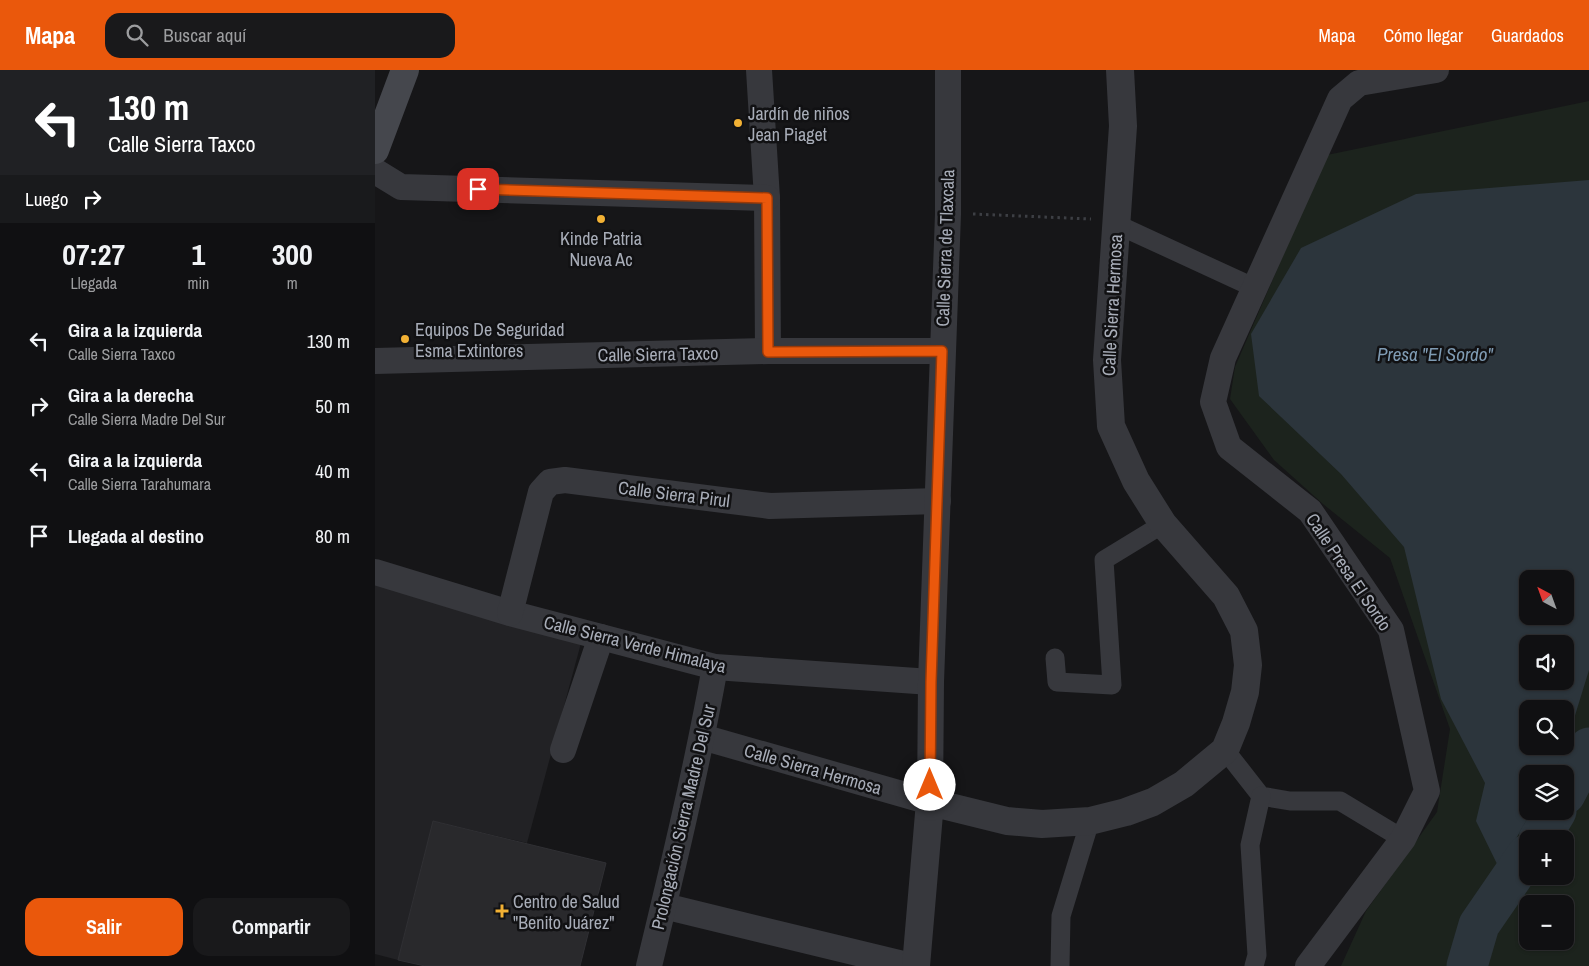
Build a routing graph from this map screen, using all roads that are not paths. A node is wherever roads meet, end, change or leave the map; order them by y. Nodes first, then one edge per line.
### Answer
1 (405, 70) edge
2 (759, 70) edge
3 (948, 70) edge
4 (1120, 70) edge
5 (1436, 70) edge
6 (375, 150) edge
7 (375, 171) edge
8 (767, 198) junction
9 (1116, 224) junction
10 (1255, 288) junction
11 (942, 351) junction
12 (768, 352) junction
13 (375, 361) edge
14 (937, 501) junction
15 (1163, 524) junction
16 (375, 572) edge
17 (510, 613) junction
18 (601, 637) junction
19 (1055, 658) dead end
20 (715, 667) junction
21 (931, 682) junction
22 (702, 737) junction
23 (563, 750) dead end
24 (1225, 750) junction
25 (1261, 796) junction
26 (930, 802) junction
27 (1089, 821) junction
28 (1403, 840) junction
29 (663, 906) junction
30 (649, 966) edge
31 (911, 966) edge
32 (916, 966) edge
33 (1059, 966) edge
34 (1254, 966) edge
35 (1308, 966) edge

1 - 6 main road
2 - 8 street
3 - 11 street, Calle Sierra de Tlaxcala
4 - 9 street, Calle Sierra Hermosa
5 - 10 street, Calle Presa El Sordo
7 - 8 street
8 - 12 street
9 - 10 street
9 - 15 street, Calle Sierra Hermosa
10 - 28 street, Calle Presa El Sordo
11 - 12 street, Calle Sierra Taxco
11 - 14 street, Calle Sierra de Tlaxcala
12 - 13 street, Calle Sierra Taxco
14 - 17 street, Calle Sierra Pirul
14 - 21 street, Calle Sierra de Tlaxcala
15 - 19 street
15 - 24 street, Calle Sierra Hermosa
16 - 17 street, Calle Sierra Verde Himalaya
17 - 18 street, Calle Sierra Verde Himalaya
18 - 20 street, Calle Sierra Verde Himalaya
18 - 23 street
20 - 21 street, Calle Sierra Verde Himalaya
20 - 22 street, Prolongación Sierra Madre Del Sur
21 - 26 street, Calle Sierra de Tlaxcala
22 - 26 street, Calle Sierra Hermosa
22 - 29 street, Prolongación Sierra Madre Del Sur
24 - 25 street
24 - 27 street, Calle Sierra Hermosa
25 - 28 street
25 - 34 street
26 - 27 street, Calle Sierra Hermosa
26 - 32 street, Calle Sierra de Tlaxcala
27 - 33 street
28 - 35 street, Calle Presa El Sordo
29 - 30 street, Prolongación Sierra Madre Del Sur
29 - 31 street

